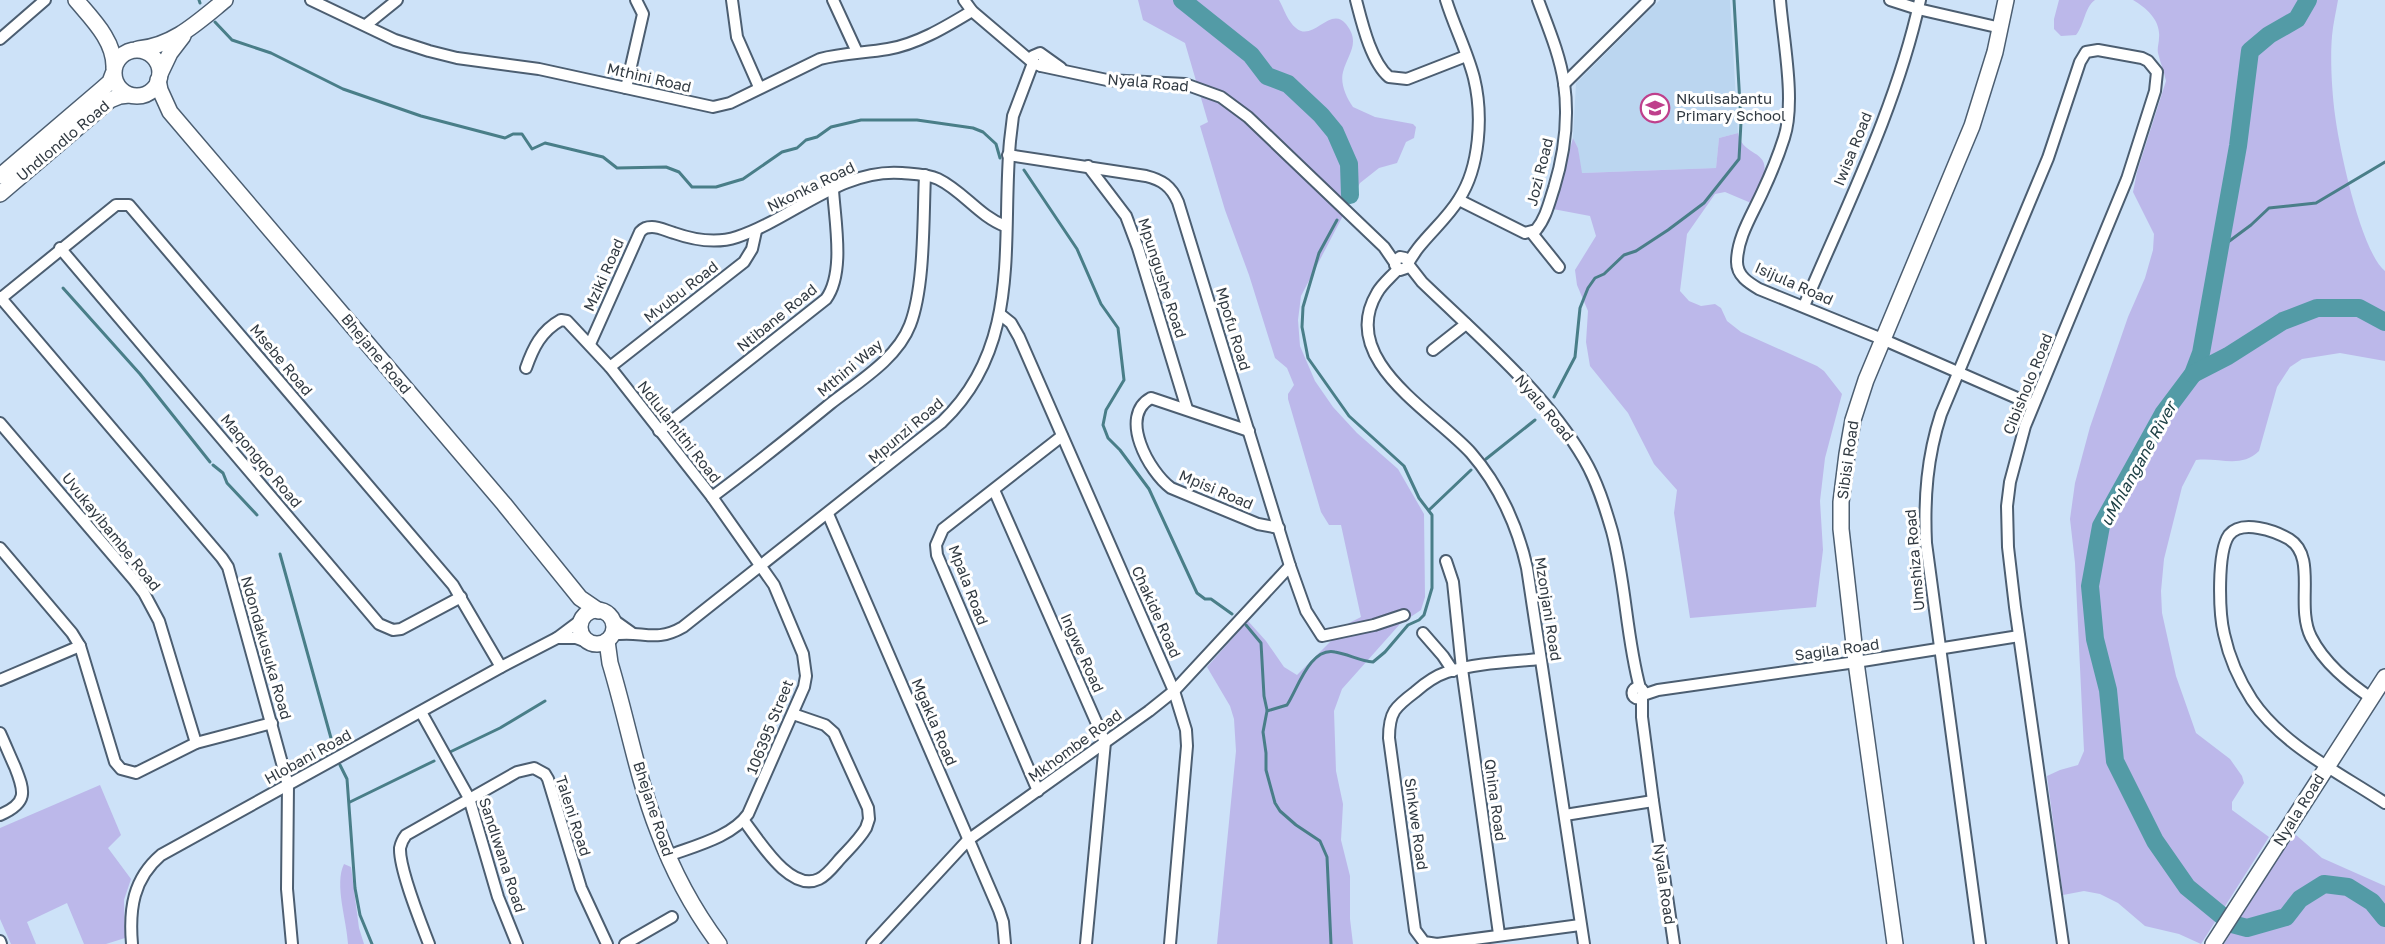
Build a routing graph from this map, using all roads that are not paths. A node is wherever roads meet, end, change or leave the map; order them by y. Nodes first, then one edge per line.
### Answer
1 (45, 0) edge
2 (76, 0) edge
3 (225, 0) edge
4 (311, 0) edge
5 (397, 0) edge
6 (636, 0) edge
7 (732, 0) edge
8 (833, 0) edge
9 (964, 0) edge
10 (1356, 0) edge
11 (1446, 0) edge
12 (1538, 0) edge
13 (1649, 0) edge
14 (1780, 0) edge
15 (1890, 0) edge
16 (2006, 0) edge
17 (1919, 5) edge
18 (972, 11) junction
19 (366, 25) junction
20 (100, 28) junction
21 (2001, 28) junction
22 (189, 29) junction
23 (0, 39) edge
24 (134, 50) junction
25 (857, 52) junction
26 (2083, 55) joint
27 (1466, 56) junction
28 (1037, 61) junction
29 (113, 71) junction
30 (159, 77) junction
31 (1564, 84) junction
32 (759, 87) junction
33 (626, 88) junction
34 (134, 95) junction
35 (170, 112) junction
36 (1008, 155) junction
37 (1088, 166) junction
38 (925, 175) junction
39 (0, 176) edge
40 (833, 190) junction
41 (0, 194) edge
42 (1459, 200) junction
43 (1005, 226) junction
44 (654, 227) joint
45 (756, 231) junction
46 (1531, 232) junction
47 (60, 248) junction
48 (1402, 263) junction
49 (1559, 267) dead end
50 (0, 298) edge
51 (1804, 306) junction
52 (1001, 315) junction
53 (1466, 324) junction
54 (1882, 339) junction
55 (590, 344) junction
56 (1433, 350) dead end
57 (610, 367) junction
58 (526, 368) dead end
59 (1959, 372) junction
60 (2033, 405) junction
61 (1187, 409) junction
62 (0, 423) edge
63 (658, 431) junction
64 (1249, 431) junction
65 (1062, 436) junction
66 (994, 490) junction
67 (712, 497) junction
68 (828, 514) junction
69 (1279, 528) junction
70 (0, 548) edge
71 (1446, 561) dead end
72 (761, 566) junction
73 (1290, 566) junction
74 (461, 597) junction
75 (580, 598) junction
76 (605, 615) junction
77 (1404, 615) dead end
78 (583, 618) junction
79 (632, 633) junction
80 (1423, 633) dead end
81 (2019, 636) junction
82 (557, 638) junction
83 (600, 641) junction
84 (80, 646) junction
85 (1939, 650) junction
86 (1540, 659) junction
87 (1856, 662) junction
88 (501, 666) junction
89 (1457, 670) junction
90 (2385, 677) edge
91 (0, 680) edge
92 (1174, 691) junction
93 (1640, 692) junction
94 (2371, 698) junction
95 (422, 712) junction
96 (793, 714) junction
97 (272, 723) junction
98 (0, 733) edge
99 (1105, 742) junction
100 (196, 743) junction
101 (2327, 765) junction
102 (288, 785) junction
103 (1038, 791) junction
104 (469, 798) junction
105 (1653, 801) junction
106 (2385, 803) edge
107 (1565, 814) junction
108 (0, 815) edge
109 (744, 821) junction
110 (968, 840) junction
111 (668, 856) junction
112 (672, 917) dead end
113 (1580, 925) junction
114 (1499, 934) junction
115 (132, 944) edge
116 (292, 944) edge
117 (429, 944) edge
118 (517, 944) edge
119 (607, 944) edge
120 (625, 944) edge
121 (719, 944) edge
122 (872, 944) edge
123 (1005, 944) edge
124 (1086, 944) edge
125 (1170, 944) edge
126 (1584, 944) edge
127 (1674, 944) edge
128 (1895, 944) edge
129 (1980, 944) edge
130 (2063, 944) edge
131 (2213, 944) edge

1 - 23 street
2 - 20 street
3 - 22 street
4 - 19 street, Mthini Road
5 - 19 street
6 - 33 street
7 - 32 street
8 - 25 street
9 - 18 street, Nyala Road
10 - 27 street
11 - 27 street
12 - 31 street, Jozi Road
13 - 31 street
14 - 51 street, Isijula Road
15 - 17 street
16 - 21 street, Sibisi Road
17 - 21 street
17 - 51 street, Iwisa Road
18 - 25 street, Mthini Road
18 - 28 street, Nyala Road
19 - 33 street, Mthini Road
20 - 24 street
20 - 29 street
21 - 54 street, Sibisi Road
22 - 24 street
22 - 30 street
24 - 29 street
24 - 30 street
25 - 32 street, Mthini Road
26 - 59 street, Umshiza Road
26 - 60 street, Cibisholo Road
27 - 42 street
28 - 36 street, Mpunzi Road
28 - 48 street, Nyala Road
29 - 34 street
29 - 39 street, Undlondlo Road
30 - 34 street
30 - 35 street, Bhejane Road
31 - 46 street, Jozi Road
32 - 33 street, Mthini Road
34 - 35 street, Bhejane Road
34 - 41 street, Undlondlo Road
35 - 75 street, Bhejane Road
36 - 37 street, Mpofu Road
36 - 43 street, Mpunzi Road
37 - 61 street, Mpungushe Road
37 - 64 street, Mpofu Road
38 - 40 street, Nkonka Road
38 - 43 street, Nkonka Road
38 - 67 street, Mthini Way
40 - 45 street, Nkonka Road
40 - 63 street, Ntibane Road
42 - 46 street
42 - 48 street, Mzonjani Road
43 - 52 street, Mpunzi Road
44 - 45 street, Nkonka Road
44 - 55 street, Mziki Road
45 - 57 street, Mvubu Road
46 - 49 street
47 - 50 street, Msebe Road
47 - 74 street, Maqongqo Road
47 - 74 street, Msebe Road
48 - 53 street, Nyala Road
48 - 86 street, Mzonjani Road
50 - 97 street, Ndondakusuka Road
51 - 54 street, Isijula Road
52 - 65 street, Chakide Road
52 - 68 street, Mpunzi Road
53 - 56 street
53 - 93 street, Nyala Road
54 - 59 street, Isijula Road
54 - 87 street, Sibisi Road
55 - 57 street, Ndlulamithi Road
55 - 58 street, Ndlulamithi Road
57 - 63 street, Ndlulamithi Road
59 - 60 street, Isijula Road
59 - 85 street, Umshiza Road
60 - 81 street, Cibisholo Road
61 - 64 street, Mpisi Road
61 - 69 street, Mpisi Road
62 - 100 street, Uvukayibambe Road
63 - 67 street, Ndlulamithi Road
64 - 69 street, Mpofu Road
65 - 66 street, Mpala Road
65 - 92 street, Chakide Road
66 - 99 street, Ingwe Road
66 - 103 street, Mpala Road
67 - 72 street, Ndlulamithi Road
68 - 72 street, Mpunzi Road
68 - 110 street, Mgakla Road
69 - 73 street, Mpofu Road
70 - 84 street
71 - 89 street, Qhina Road
72 - 79 street, Mpunzi Road
72 - 96 street, 106395 Street
73 - 77 street, Mpofu Road
73 - 92 street, Mkhombe Road
74 - 88 street, Msebe Road
75 - 76 street, Bhejane Road
75 - 78 street, Bhejane Road
76 - 78 street
76 - 79 street, Mpunzi Road
76 - 83 street
78 - 82 street, Hlobani Road
78 - 83 street
79 - 83 street, Mpunzi Road
80 - 89 street
81 - 85 street, Sagila Road
81 - 130 street, Cibisholo Road
82 - 83 street
82 - 88 street, Hlobani Road
83 - 111 street, Bhejane Road
84 - 91 street
84 - 100 street
85 - 87 street, Sagila Road
85 - 129 street, Umshiza Road
86 - 89 street, Sinkwe Road
86 - 107 street, Mzonjani Road
87 - 93 street, Sagila Road
87 - 128 street, Sibisi Road
88 - 95 street, Hlobani Road
89 - 114 street, Qhina Road
89 - 114 street, Sinkwe Road
90 - 94 street, Nyala Road
92 - 99 street, Mkhombe Road
92 - 125 street, Chakide Road
93 - 105 street, Nyala Road
94 - 101 street, Nyala Road
94 - 101 street
95 - 102 street, Hlobani Road
95 - 104 street, Sandlwana Road
96 - 109 street, 106395 Street
96 - 109 street
97 - 100 street
97 - 102 street, Ndondakusuka Road
98 - 108 street
99 - 103 street, Mkhombe Road
99 - 124 street, Ingwe Road
101 - 106 street
101 - 131 street, Nyala Road
102 - 115 street, Hlobani Road
102 - 116 street, Ndondakusuka Road
103 - 110 street, Mkhombe Road
104 - 117 street
104 - 118 street, Sandlwana Road
104 - 119 street, Taleni Road
105 - 107 street
105 - 127 street, Nyala Road
107 - 113 street, Mzonjani Road
109 - 111 street
110 - 122 street, Mkhombe Road
110 - 123 street, Mgakla Road
111 - 121 street, Bhejane Road
112 - 120 street
113 - 114 street, Sinkwe Road
113 - 126 street, Mzonjani Road

